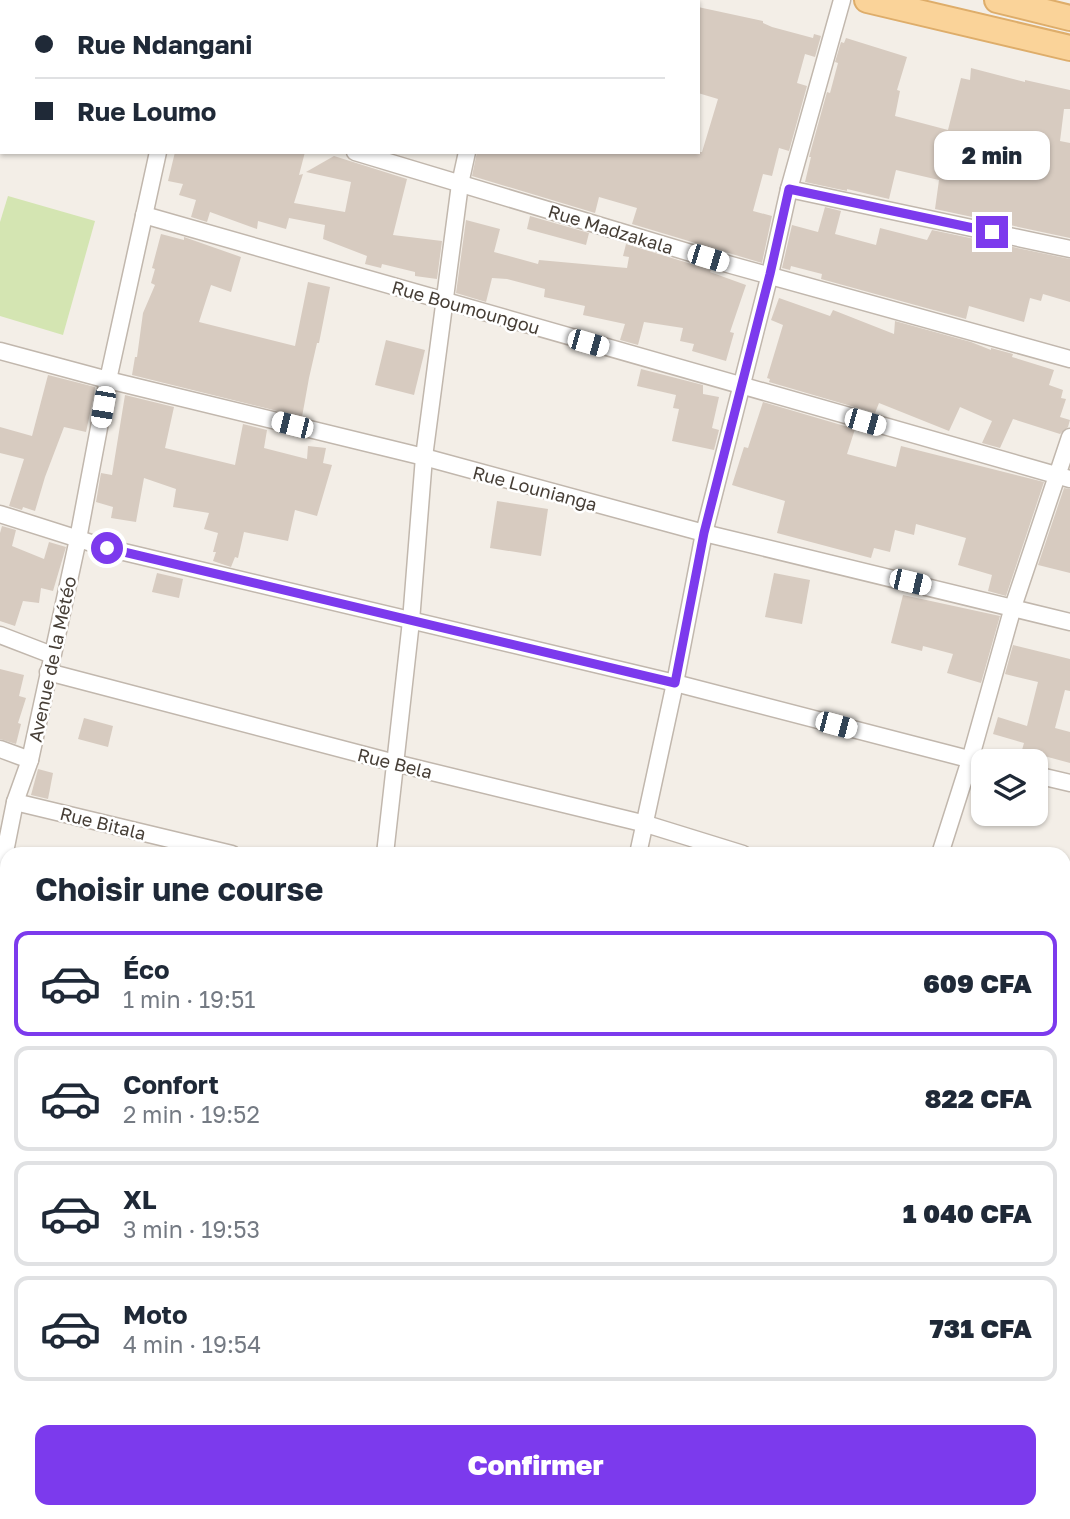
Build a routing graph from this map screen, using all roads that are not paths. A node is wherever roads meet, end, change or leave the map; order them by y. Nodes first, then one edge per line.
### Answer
1 (842, 0) edge
2 (867, 0) edge
3 (997, 0) edge
4 (1064, 11) edge
5 (1070, 48) edge
6 (158, 154) edge
7 (362, 154) edge
8 (467, 154) edge
9 (460, 184) junction
10 (789, 189) junction
11 (144, 215) junction
12 (1070, 249) edge
13 (770, 274) junction
14 (444, 300) junction
15 (0, 351) edge
16 (1070, 359) edge
17 (108, 380) junction
18 (741, 385) junction
19 (1070, 437) edge
20 (424, 457) junction
21 (1063, 477) edge
22 (0, 514) edge
23 (704, 533) junction
24 (78, 539) junction
25 (1013, 607) junction
26 (411, 621) junction
27 (1070, 622) edge
28 (0, 635) edge
29 (52, 655) junction
30 (48, 672) junction
31 (675, 683) junction
32 (0, 749) edge
33 (980, 749) edge
34 (30, 760) junction
35 (971, 760) edge
36 (395, 763) junction
37 (971, 777) edge
38 (1048, 778) edge
39 (1070, 783) edge
40 (15, 802) junction
41 (646, 824) junction
42 (6, 847) edge
43 (203, 847) edge
44 (386, 847) edge
45 (640, 847) edge
46 (720, 847) edge
47 (943, 847) edge

1 - 10 street
2 - 5 main road
3 - 4 main road
6 - 11 street, Avenue de la Météo
7 - 9 street, Rue Madzakala
8 - 9 street
9 - 13 street, Rue Madzakala
9 - 14 street
10 - 12 street
10 - 13 street
11 - 14 street, Rue Boumoungou
11 - 17 street, Avenue de la Météo
13 - 16 street, Rue Madzakala
13 - 18 street
14 - 18 street, Rue Boumoungou
14 - 20 street
15 - 17 street, Rue Lounianga
17 - 20 street, Rue Lounianga
17 - 24 street, Avenue de la Météo
18 - 21 street, Rue Boumoungou
18 - 23 street
19 - 21 street
20 - 23 street, Rue Lounianga
20 - 26 street
21 - 25 street
22 - 24 street
23 - 25 street, Rue Lounianga
23 - 31 street
24 - 26 street
24 - 29 street, Avenue de la Météo
25 - 27 street, Rue Lounianga
25 - 33 street
26 - 31 street
26 - 36 street
28 - 29 street
29 - 30 street, Avenue de la Météo
30 - 34 street, Avenue de la Météo
30 - 36 street, Rue Bela
31 - 35 street
31 - 41 street
32 - 34 street
34 - 40 street, Avenue de la Météo
36 - 41 street, Rue Bela
36 - 44 street
37 - 47 street
38 - 39 street
40 - 42 street, Avenue de la Météo
40 - 43 street, Rue Bitala
41 - 45 street
41 - 46 street, Rue Bela

